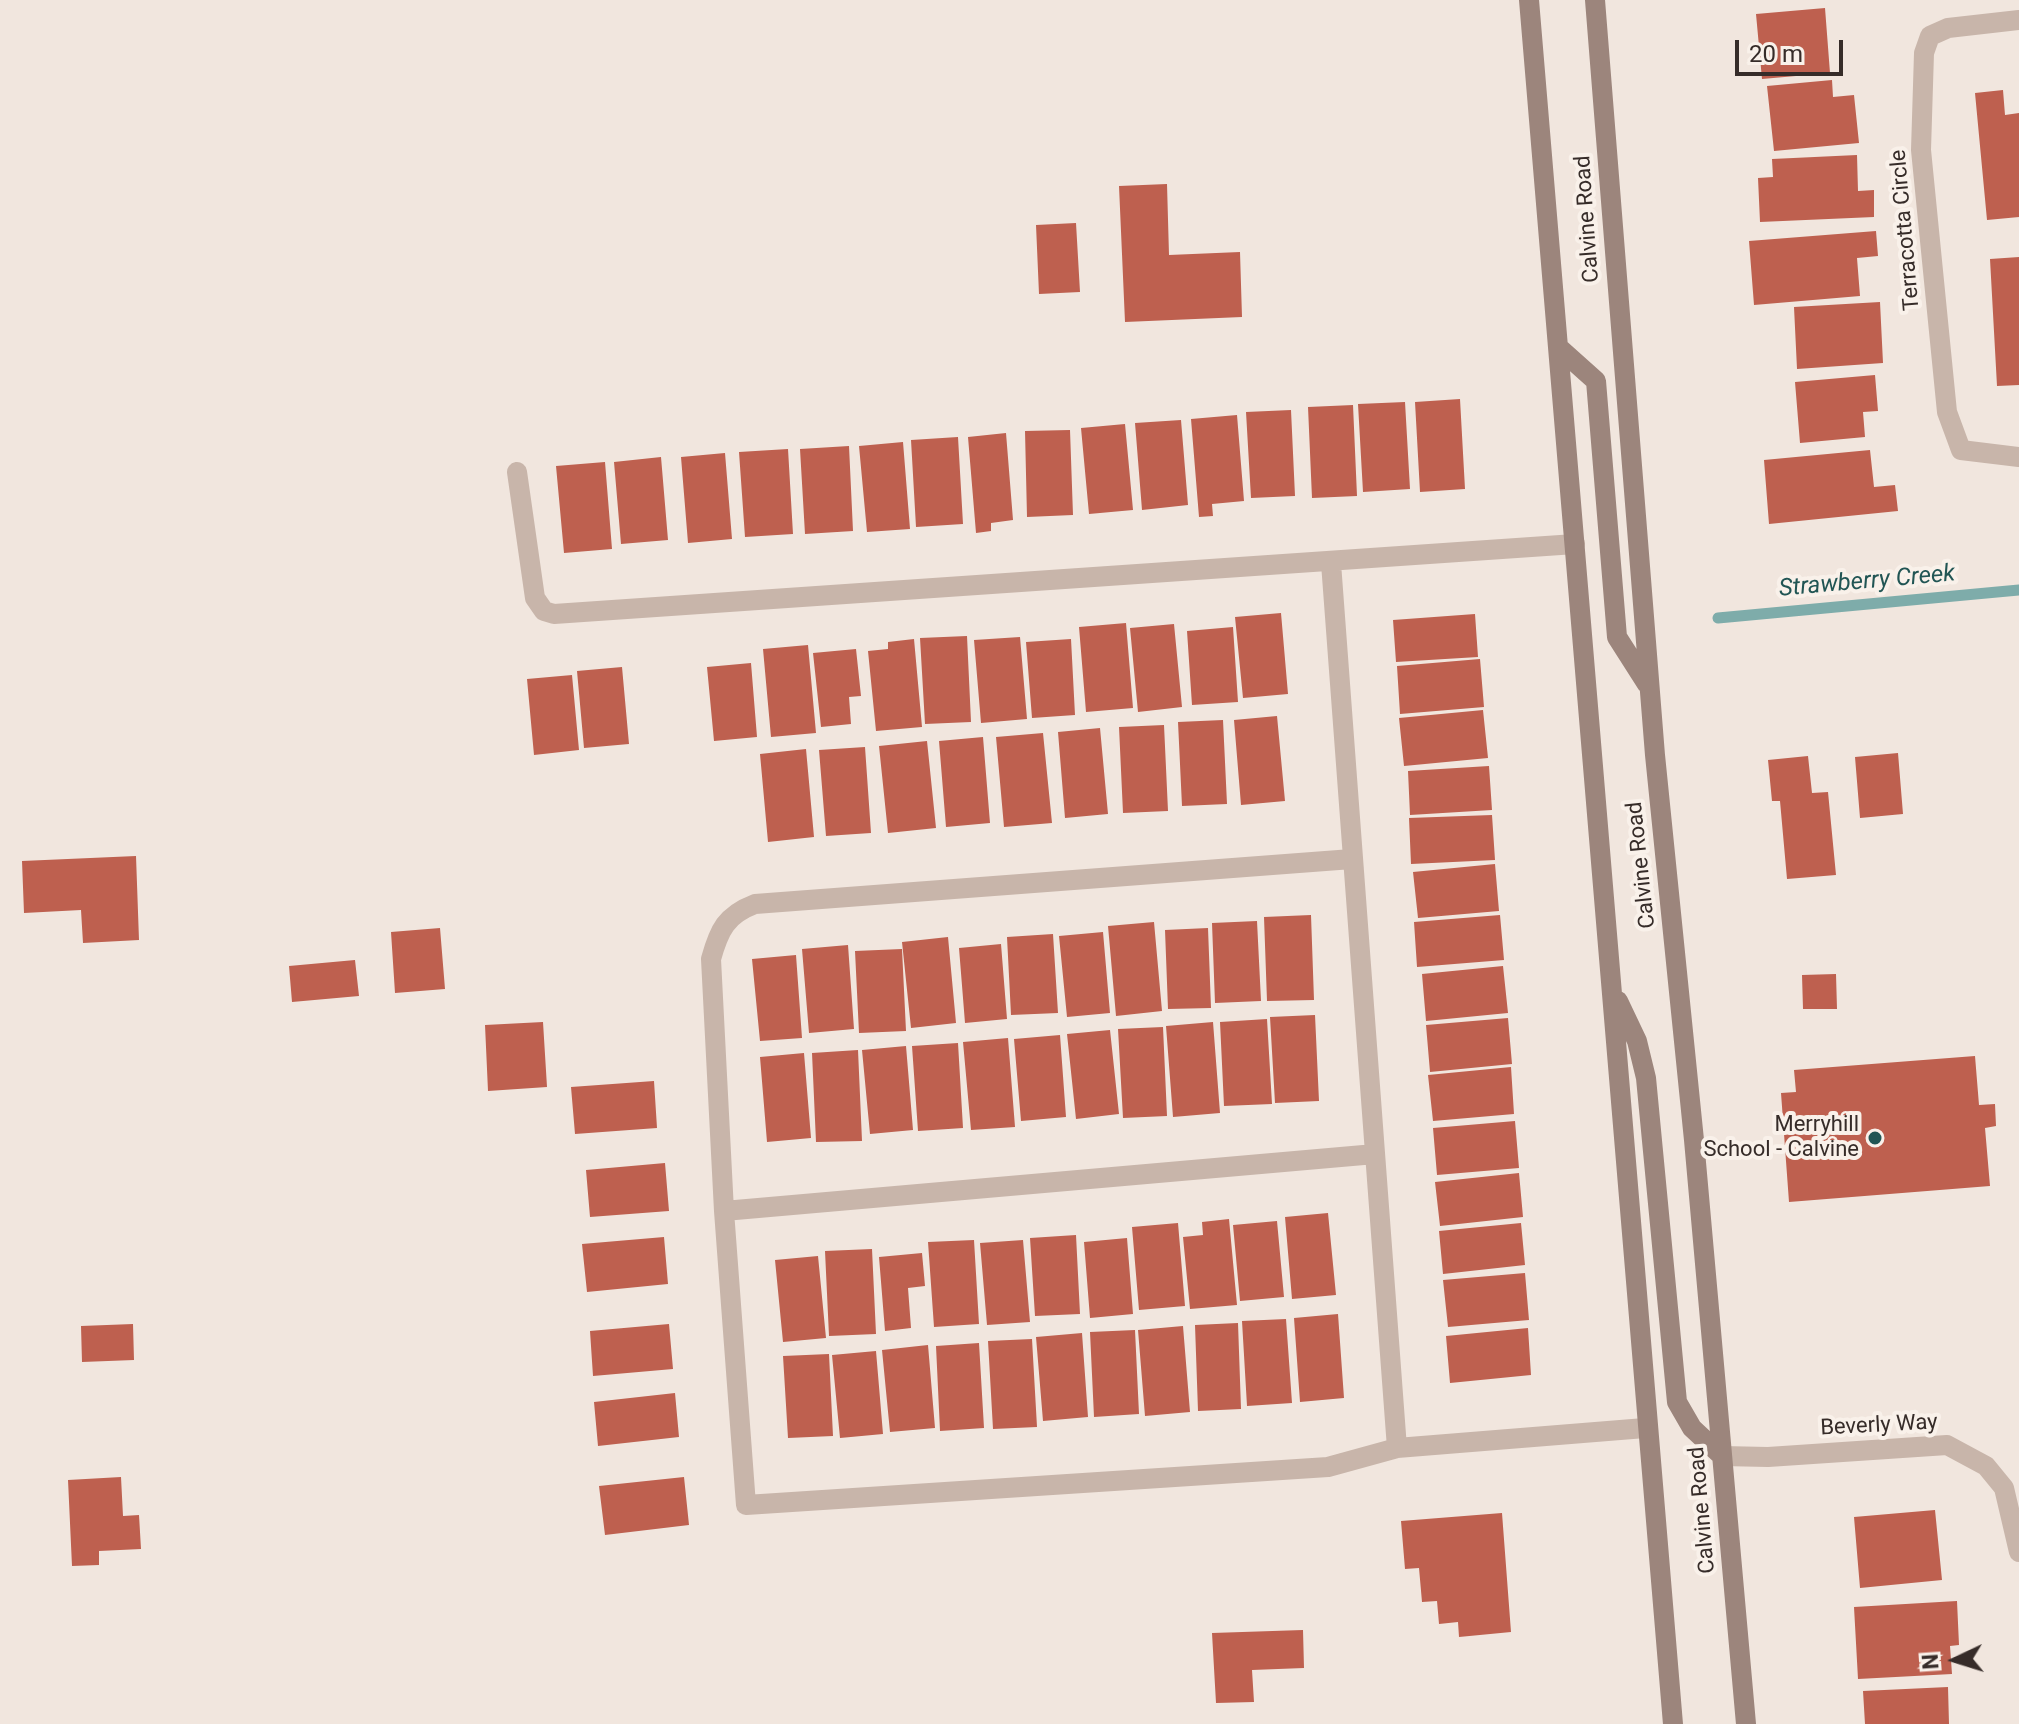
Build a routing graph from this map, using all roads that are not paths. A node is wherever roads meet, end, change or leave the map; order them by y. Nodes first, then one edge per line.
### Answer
1 (1529, 0) edge
2 (1595, 0) edge
3 (2019, 20) edge
4 (1558, 347) junction
5 (2019, 457) edge
6 (517, 472) dead end
7 (1575, 544) junction
8 (1331, 563) junction
9 (1649, 687) junction
10 (1352, 859) junction
11 (1612, 986) junction
12 (1375, 1154) junction
13 (724, 1211) junction
14 (1645, 1428) junction
15 (1397, 1448) junction
16 (1722, 1456) junction
17 (2019, 1552) edge
18 (1673, 1724) edge
19 (1746, 1724) edge

1 - 4 main road, Calvine Road
2 - 9 main road, Calvine Road
3 - 5 street, Terracotta Circle
4 - 7 main road, Calvine Road
4 - 9 main road
6 - 8 street
7 - 8 street
7 - 11 main road, Calvine Road
8 - 10 street
9 - 16 main road, Calvine Road
10 - 12 street
10 - 13 street
11 - 14 main road, Calvine Road
11 - 16 main road
12 - 13 street
12 - 15 street
13 - 15 street
14 - 15 street
14 - 18 main road, Calvine Road
16 - 17 street, Beverly Way
16 - 19 main road, Calvine Road

